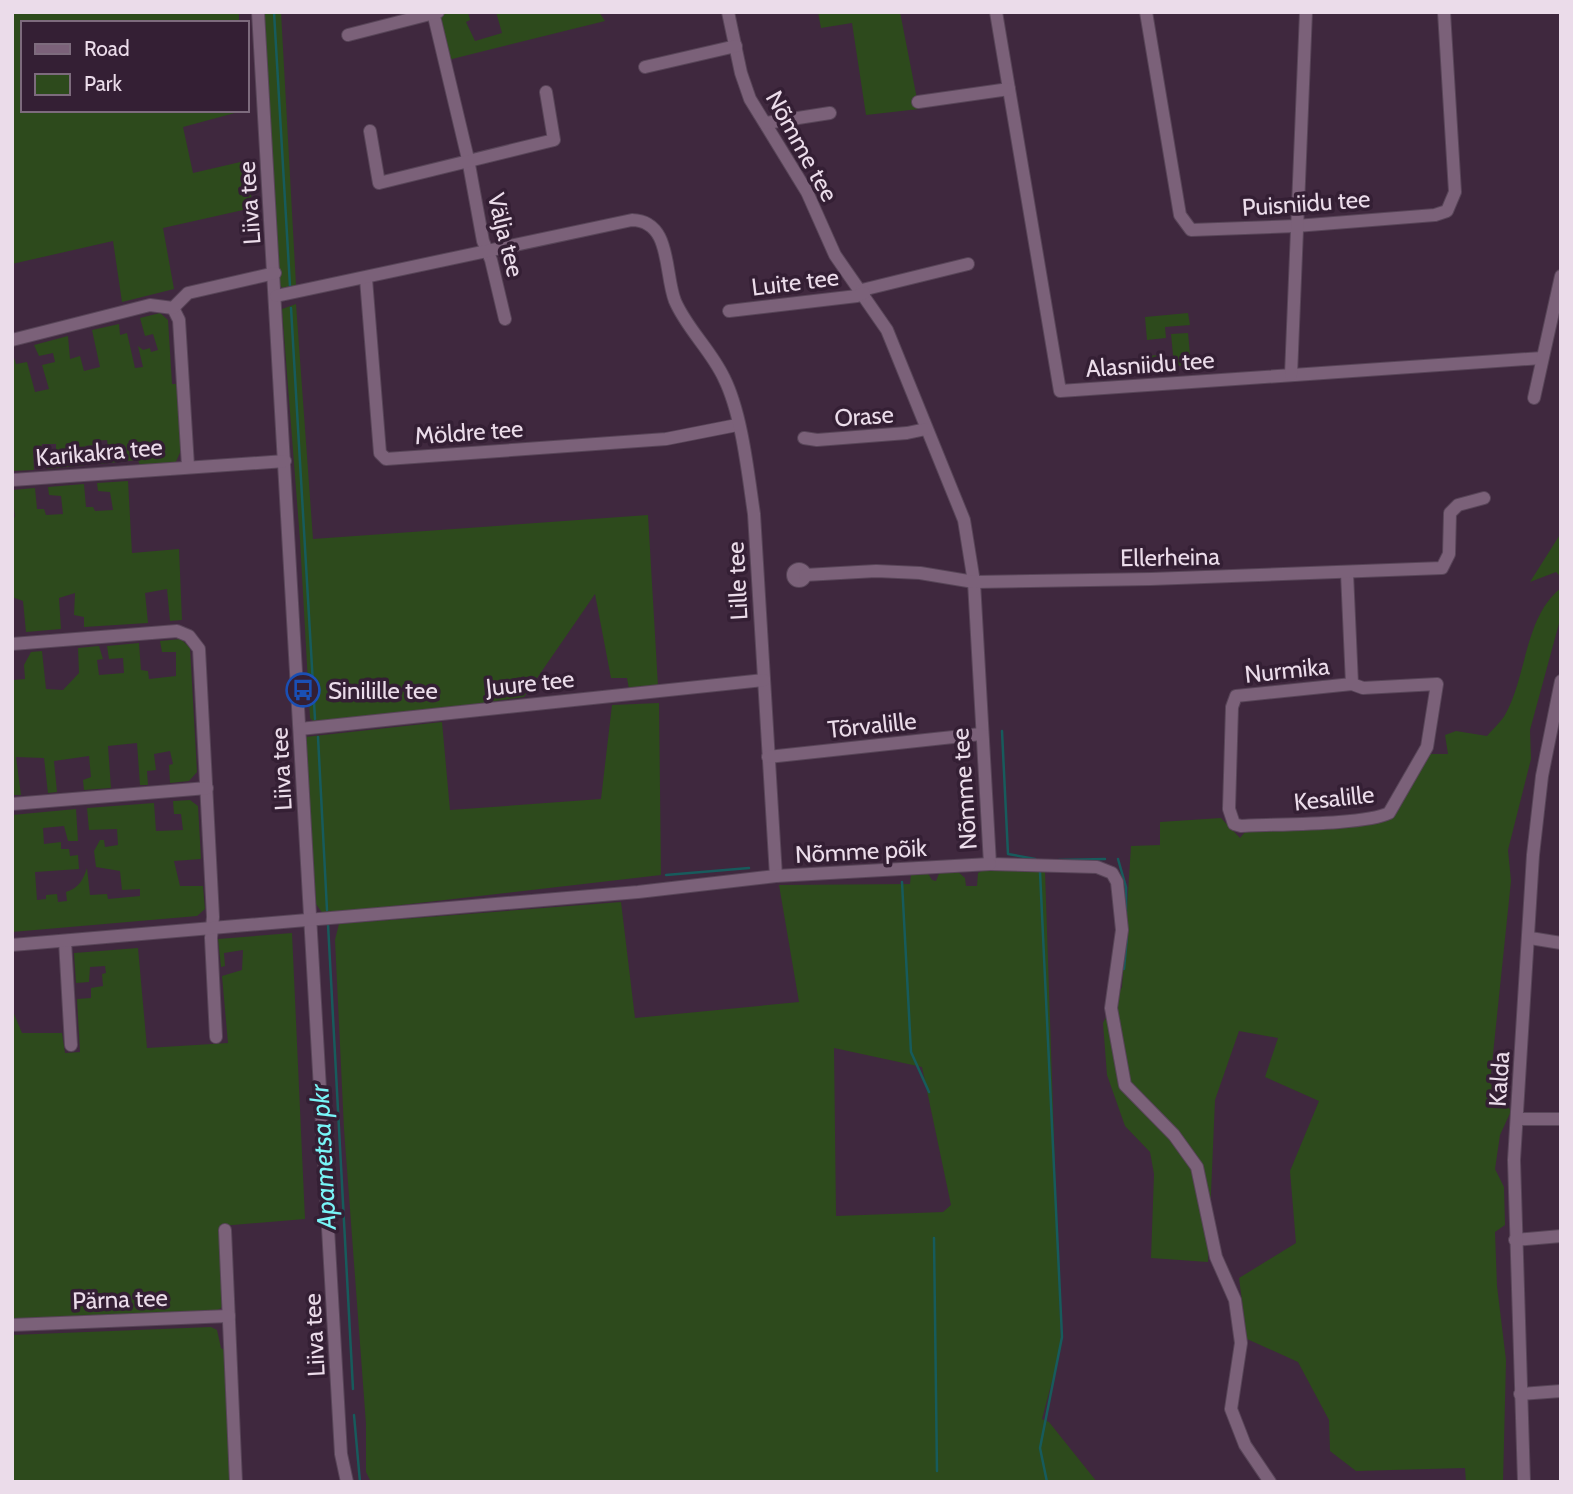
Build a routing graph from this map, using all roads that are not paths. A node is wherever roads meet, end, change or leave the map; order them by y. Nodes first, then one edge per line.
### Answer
1 (258, 12) edge
2 (728, 12) edge
3 (996, 12) edge
4 (1146, 12) edge
5 (1306, 12) edge
6 (1444, 12) edge
7 (435, 13) edge
8 (348, 35) dead end
9 (736, 46) junction
10 (645, 67) dead end
11 (1009, 89) junction
12 (546, 92) dead end
13 (918, 102) dead end
14 (830, 113) dead end
15 (766, 122) junction
16 (370, 131) dead end
17 (468, 159) junction
18 (1296, 226) junction
19 (488, 251) junction
20 (968, 264) dead end
21 (275, 273) junction
22 (1561, 276) edge
23 (366, 279) junction
24 (863, 291) junction
25 (276, 296) junction
26 (173, 308) junction
27 (729, 311) dead end
28 (505, 319) dead end
29 (12, 340) edge
30 (1542, 358) junction
31 (1291, 375) junction
32 (1534, 398) dead end
33 (737, 425) junction
34 (926, 429) junction
35 (804, 438) dead end
36 (285, 461) junction
37 (188, 466) junction
38 (12, 480) edge
39 (1484, 498) dead end
40 (1347, 573) junction
41 (805, 575) dead end
42 (974, 583) junction
43 (12, 644) edge
44 (764, 680) junction
45 (1561, 681) edge
46 (1352, 684) junction
47 (300, 729) junction
48 (981, 734) junction
49 (768, 757) junction
50 (207, 788) junction
51 (12, 804) edge
52 (1230, 817) joint
53 (990, 864) junction
54 (776, 876) junction
55 (312, 920) junction
56 (212, 928) junction
57 (1530, 938) junction
58 (65, 942) junction
59 (1561, 943) edge
60 (12, 945) edge
61 (216, 1037) dead end
62 (71, 1045) dead end
63 (1518, 1119) junction
64 (1561, 1119) edge
65 (225, 1230) dead end
66 (1561, 1236) edge
67 (1515, 1240) junction
68 (229, 1316) junction
69 (12, 1325) edge
70 (1561, 1391) edge
71 (1520, 1394) junction
72 (236, 1482) edge
73 (347, 1482) edge
74 (1270, 1482) edge
75 (1524, 1482) edge

1 - 21 street, Liiva tee
2 - 9 street, Nõmme tee
3 - 11 street, Alasniidu tee
4 - 18 street, Puisniidu tee
5 - 18 street
6 - 18 street, Puisniidu tee
7 - 8 street, Välja tee
7 - 17 street, Välja tee
9 - 10 street
9 - 15 street, Nõmme tee
11 - 13 street
11 - 31 street, Alasniidu tee
12 - 17 street
14 - 15 street
15 - 24 street, Nõmme tee
16 - 17 street
17 - 19 street, Välja tee
18 - 31 street
19 - 23 street, Lille tee
19 - 28 street, Välja tee
19 - 33 street, Lille tee
20 - 24 street
21 - 25 street, Liiva tee
21 - 26 street
22 - 30 street
23 - 25 street, Lille tee
23 - 33 street, Möldre tee
24 - 27 street, Luite tee
24 - 34 street, Nõmme tee
25 - 36 street, Liiva tee
26 - 29 street
26 - 37 street, Karikakra tee
30 - 31 street, Alasniidu tee
30 - 32 street
33 - 44 street, Lille tee
34 - 35 street, Orase
34 - 42 street, Nõmme tee
36 - 37 street, Karikakra tee
36 - 47 street, Liiva tee
37 - 38 street, Karikakra tee
39 - 40 street, Ellerheina
40 - 42 street, Ellerheina
40 - 46 street, Nurmika
41 - 42 street, Ellerheina
42 - 48 street, Nõmme tee
43 - 50 street
44 - 47 street, Juure tee
44 - 49 street, Lille tee
45 - 57 street, Kalda
46 - 52 street, Nurmika
46 - 52 street, Kesalille
47 - 55 street, Liiva tee
48 - 49 street, Tõrvalille
48 - 53 street, Nõmme tee
49 - 54 street, Lille tee
50 - 51 street
50 - 56 street
53 - 54 street, Nõmme põik
53 - 74 street, Nõmme tee
54 - 55 street
55 - 56 street
55 - 73 street, Liiva tee
56 - 58 street
56 - 61 street
57 - 59 street
57 - 63 street, Kalda
58 - 60 street
58 - 62 street
63 - 64 street
63 - 67 street, Kalda
65 - 68 street
66 - 67 street
67 - 71 street, Kalda
68 - 69 street, Pärna tee
68 - 72 street
70 - 71 street
71 - 75 street, Kalda

